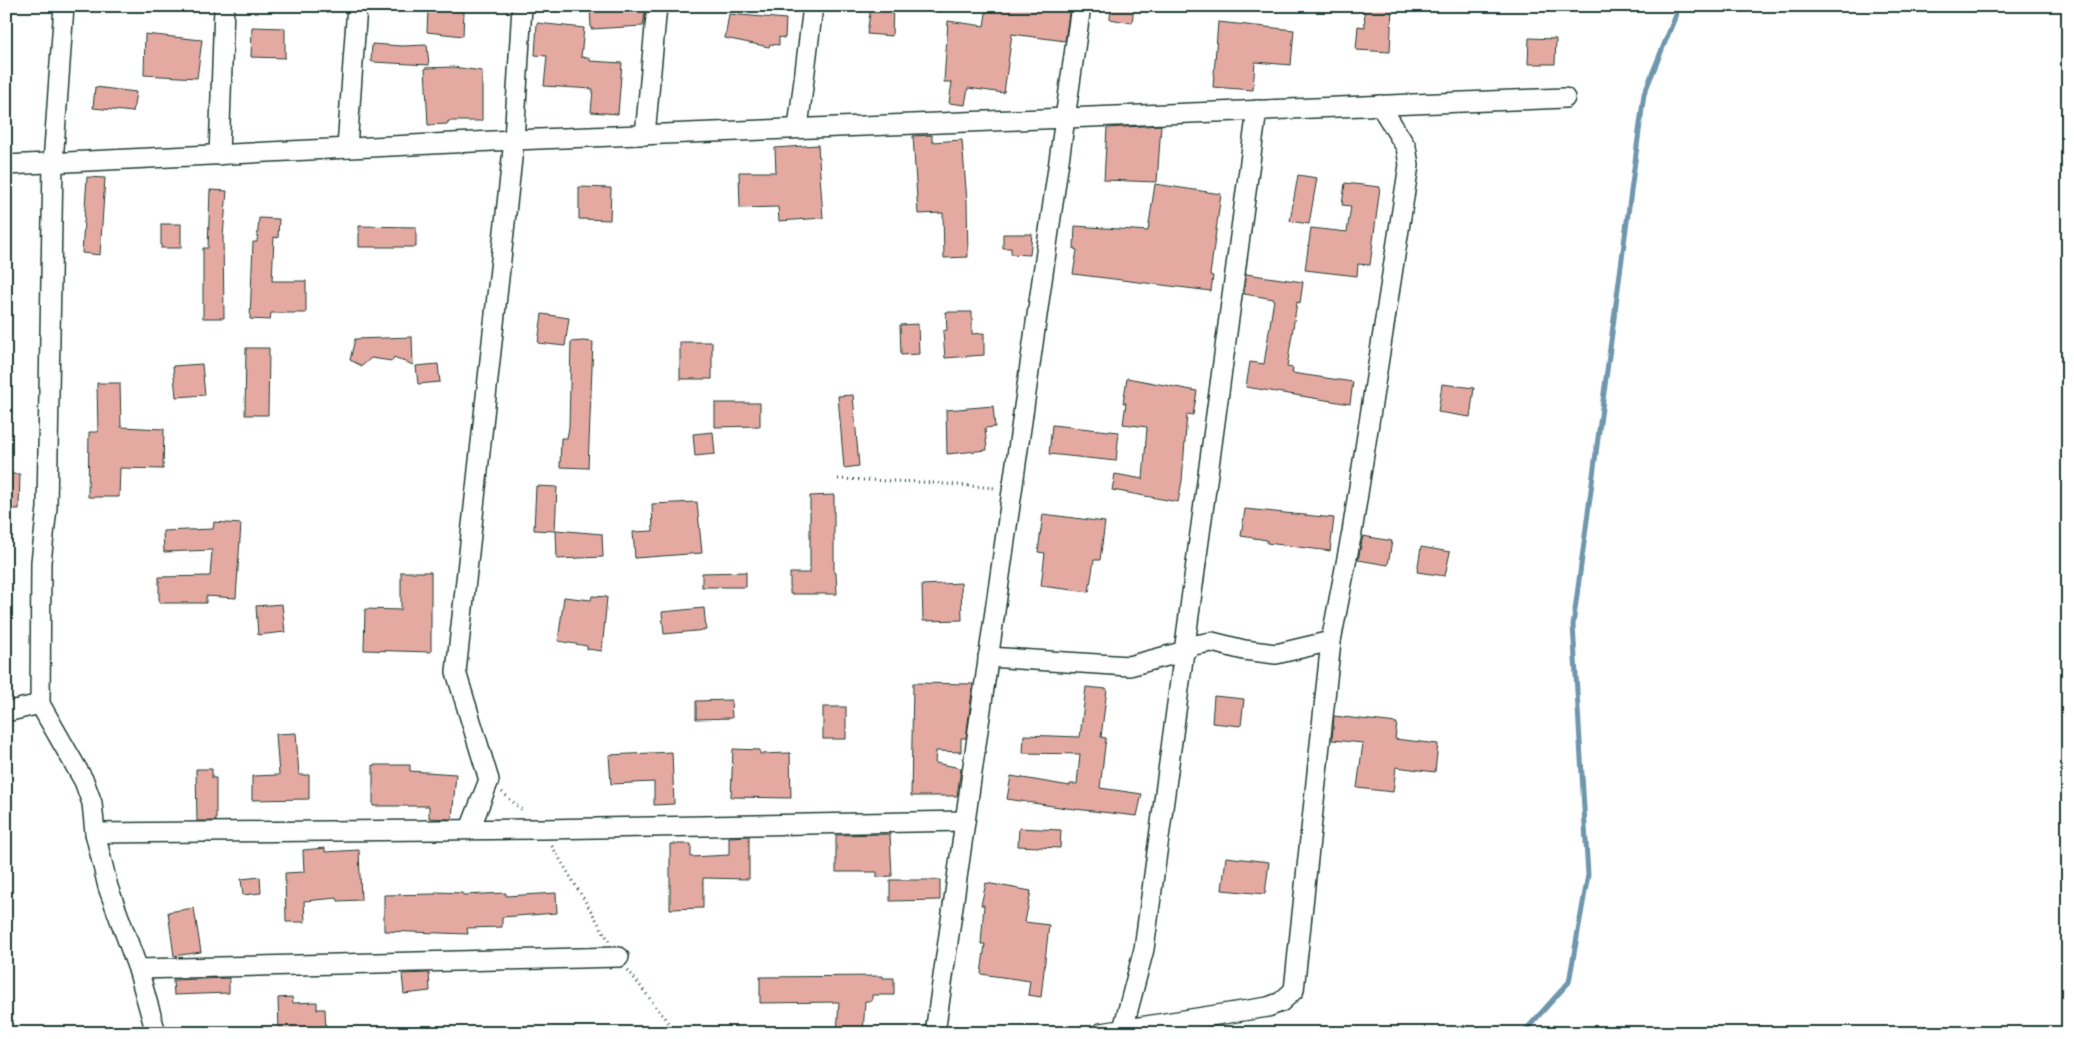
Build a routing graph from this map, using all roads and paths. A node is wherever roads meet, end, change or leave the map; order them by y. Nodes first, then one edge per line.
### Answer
1 (64, 6) edge
2 (224, 6) edge
3 (357, 6) edge
4 (522, 6) edge
5 (657, 6) edge
6 (812, 6) edge
7 (1080, 6) edge
8 (1566, 98) dead end
9 (1380, 105) junction
10 (1257, 110) junction
11 (1065, 118) junction
12 (798, 128) junction
13 (645, 135) junction
14 (514, 140) junction
15 (347, 148) junction
16 (220, 155) junction
17 (53, 163) junction
18 (6, 165) edge
19 (838, 479) dead end
20 (1012, 490) junction
21 (1331, 642) junction
22 (1182, 652) junction
23 (988, 657) junction
24 (40, 704) junction
25 (6, 712) edge
26 (489, 780) junction
27 (965, 821) junction
28 (470, 829) junction
29 (542, 829) junction
30 (95, 834) junction
31 (619, 957) junction
32 (138, 969) junction
33 (1123, 1029) junction
34 (156, 1033) edge
35 (676, 1033) edge
36 (935, 1033) edge
37 (1101, 1033) edge

1 - 17 street
2 - 16 street
3 - 15 street
4 - 14 street
5 - 13 street
6 - 12 street
7 - 11 street
8 - 9 street
9 - 10 street
9 - 21 street
10 - 11 street
10 - 22 street
11 - 12 street
11 - 20 street
12 - 13 street
13 - 14 street
14 - 15 street
14 - 26 street
15 - 16 street
16 - 17 street
17 - 18 street
17 - 24 street
19 - 20 path
20 - 23 street
21 - 22 street
21 - 33 street
22 - 23 street
22 - 33 street
23 - 27 street
24 - 25 street
24 - 30 street
26 - 28 street
26 - 29 path
27 - 29 street
27 - 36 street
28 - 29 street
28 - 30 street
29 - 31 path
30 - 32 street
31 - 32 street
31 - 35 path
32 - 34 street
33 - 37 street

